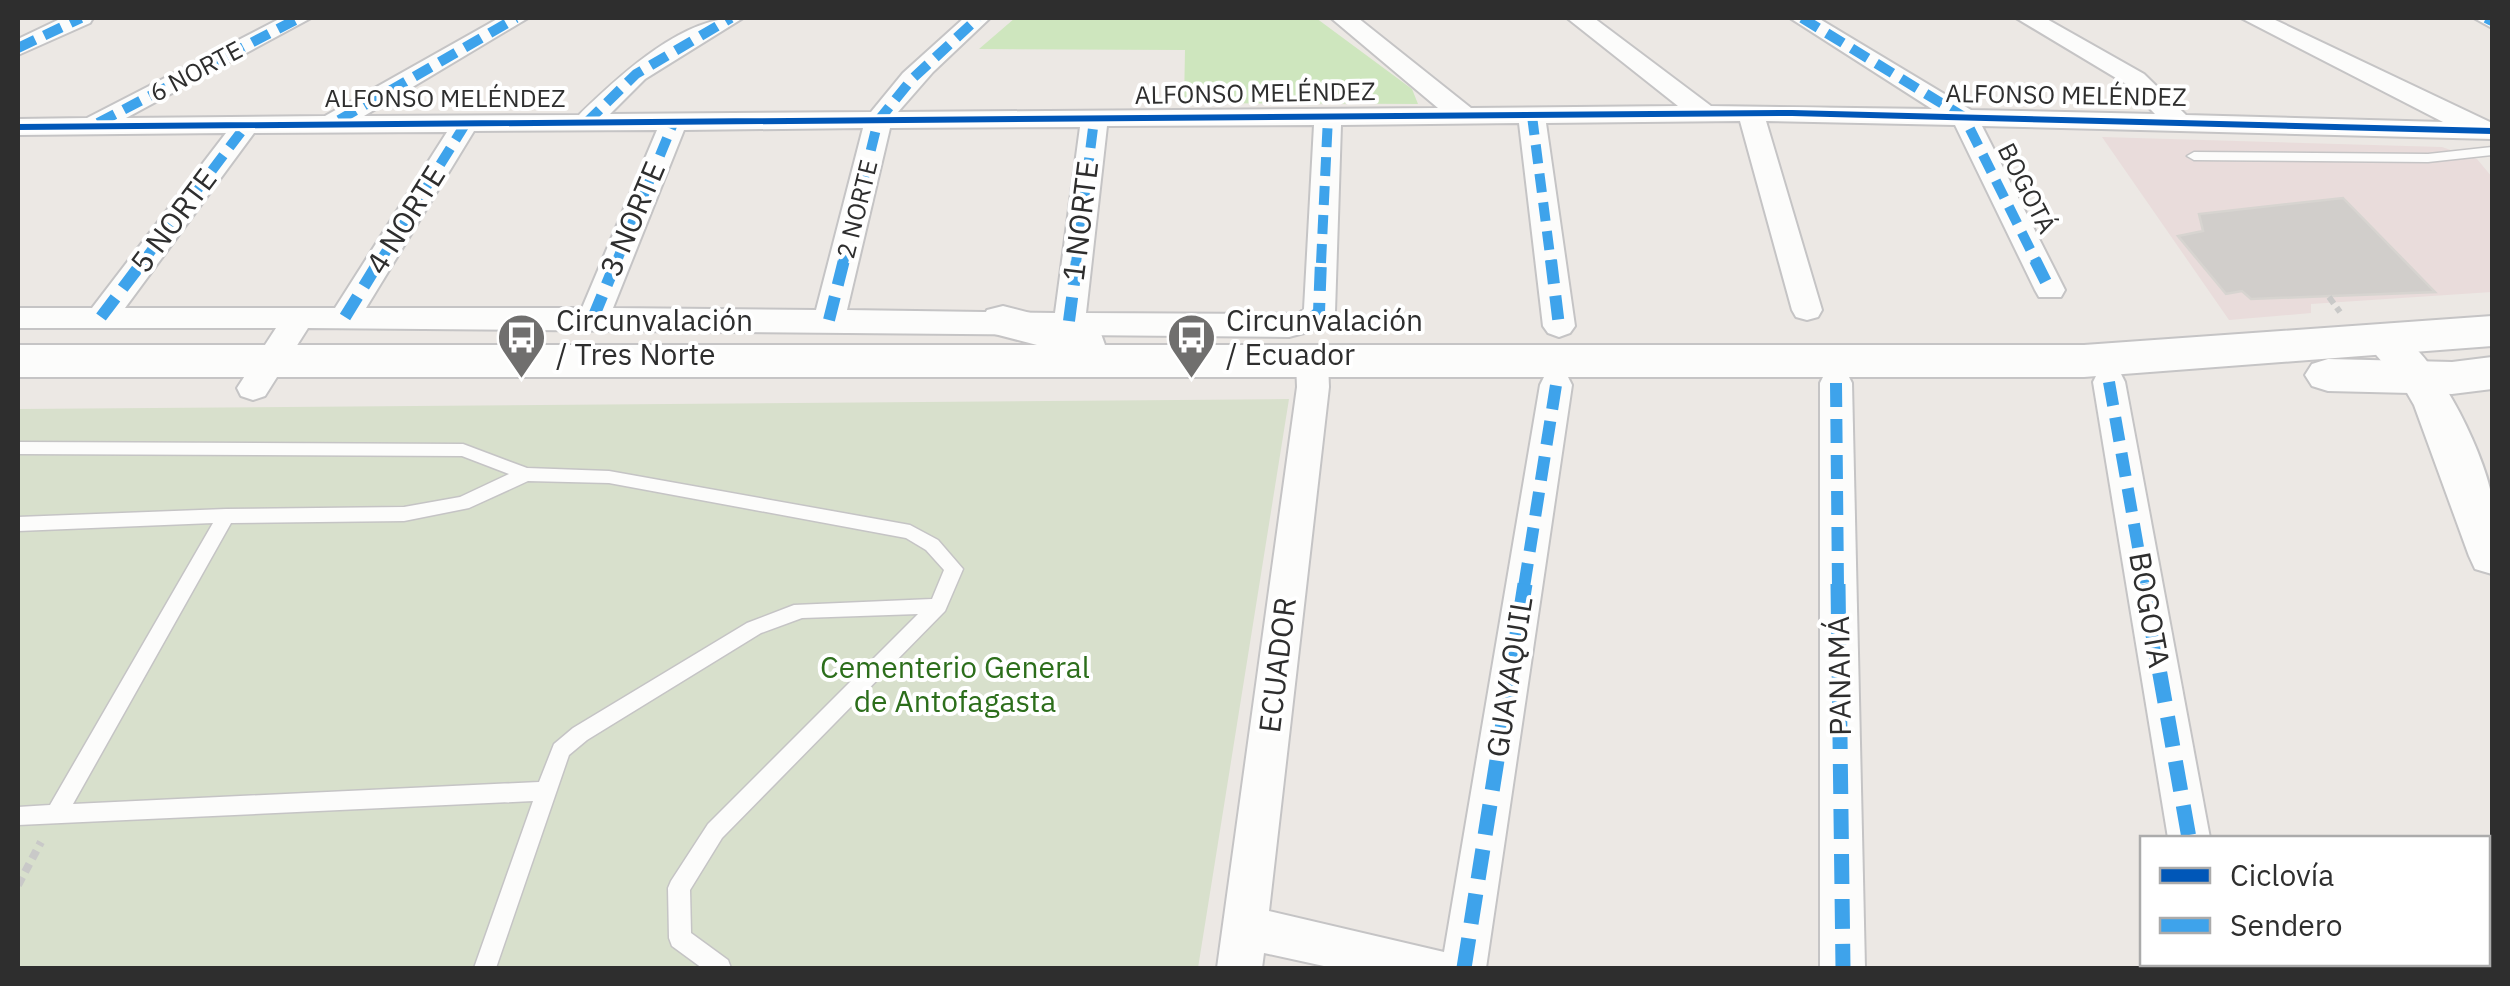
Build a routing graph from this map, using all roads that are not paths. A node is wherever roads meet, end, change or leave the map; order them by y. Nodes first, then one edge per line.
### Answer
1 (81, 18) edge
2 (299, 18) edge
3 (516, 18) edge
4 (730, 18) edge
5 (978, 18) edge
6 (1343, 18) edge
7 (1578, 18) edge
8 (1802, 18) edge
9 (2028, 18) edge
10 (2254, 18) edge
11 (18, 48) edge
12 (1706, 114) junction
13 (1751, 114) junction
14 (1532, 116) junction
15 (1466, 117) junction
16 (1964, 117) junction
17 (1328, 118) junction
18 (1094, 120) junction
19 (674, 121) junction
20 (878, 121) junction
21 (586, 122) junction
22 (2178, 122) junction
23 (466, 123) junction
24 (247, 124) junction
25 (333, 124) junction
26 (93, 125) junction
27 (28, 126) edge
28 (2491, 138) edge
29 (18, 147) edge
30 (2194, 156) dead end
31 (2050, 290) dead end
32 (1807, 310) dead end
33 (101, 317) junction
34 (345, 317) junction
35 (18, 318) edge
36 (300, 318) junction
37 (592, 318) junction
38 (830, 320) junction
39 (1002, 321) junction
40 (1069, 321) junction
41 (1559, 326) dead end
42 (2492, 331) edge
43 (2384, 342) junction
44 (1311, 357) junction
45 (18, 360) edge
46 (1126, 362) junction
47 (2492, 373) edge
48 (262, 374) junction
49 (2418, 377) junction
50 (2109, 382) junction
51 (1836, 383) junction
52 (1556, 385) junction
53 (18, 386) edge
54 (18, 448) edge
55 (526, 474) junction
56 (226, 516) junction
57 (18, 524) edge
58 (2492, 556) edge
59 (938, 606) junction
60 (548, 791) junction
61 (57, 812) junction
62 (18, 816) edge
63 (2190, 836) edge
64 (1242, 948) edge
65 (485, 968) edge
66 (720, 968) edge
67 (1429, 968) edge
68 (1464, 968) edge
69 (1843, 968) edge

1 - 11 street
2 - 26 street, 6 NORTE
3 - 25 street
4 - 21 street
5 - 20 street, 2 NORTE
6 - 15 street
7 - 12 street
8 - 16 street, BOGOTÁ
9 - 22 street
10 - 28 street
12 - 13 street, ALFONSO MELÉNDEZ
12 - 14 street, ALFONSO MELÉNDEZ
13 - 16 street, ALFONSO MELÉNDEZ
13 - 32 street
14 - 15 street, ALFONSO MELÉNDEZ
14 - 41 street
15 - 17 street, ALFONSO MELÉNDEZ
16 - 22 street, ALFONSO MELÉNDEZ
16 - 31 street, BOGOTÁ
17 - 18 street, ALFONSO MELÉNDEZ
17 - 44 street, ECUADOR
18 - 20 street, ALFONSO MELÉNDEZ
18 - 40 street, 1 NORTE
19 - 20 street, ALFONSO MELÉNDEZ
19 - 21 street, ALFONSO MELÉNDEZ
19 - 37 street, 3 NORTE
20 - 38 street, 2 NORTE
21 - 23 street, ALFONSO MELÉNDEZ
22 - 28 street, ALFONSO MELÉNDEZ
23 - 25 street, ALFONSO MELÉNDEZ
23 - 34 street, 4 NORTE
24 - 25 street, ALFONSO MELÉNDEZ
24 - 26 street, ALFONSO MELÉNDEZ
24 - 33 street, 5 NORTE
26 - 27 street, ALFONSO MELÉNDEZ
27 - 29 street
28 - 30 lane
33 - 35 street
33 - 36 street
34 - 36 street
34 - 37 street
36 - 48 street
37 - 38 street
38 - 39 street
39 - 40 street
39 - 46 main road
40 - 44 street
42 - 43 main road
43 - 44 main road
43 - 49 street
44 - 46 main road
44 - 48 main road
44 - 52 main road
44 - 64 street, ECUADOR
45 - 48 main road
46 - 48 main road
47 - 49 main road
48 - 53 main road
49 - 50 main road
49 - 58 street
50 - 51 main road
50 - 63 street, BOGOTA
51 - 52 main road
51 - 69 street, PANAMÁ
52 - 68 street, GUAYAQUIL
54 - 55 lane
55 - 56 lane
55 - 59 lane
56 - 57 lane
56 - 61 lane
59 - 60 lane
59 - 66 lane
60 - 61 lane
60 - 65 lane
61 - 62 lane
64 - 67 street

